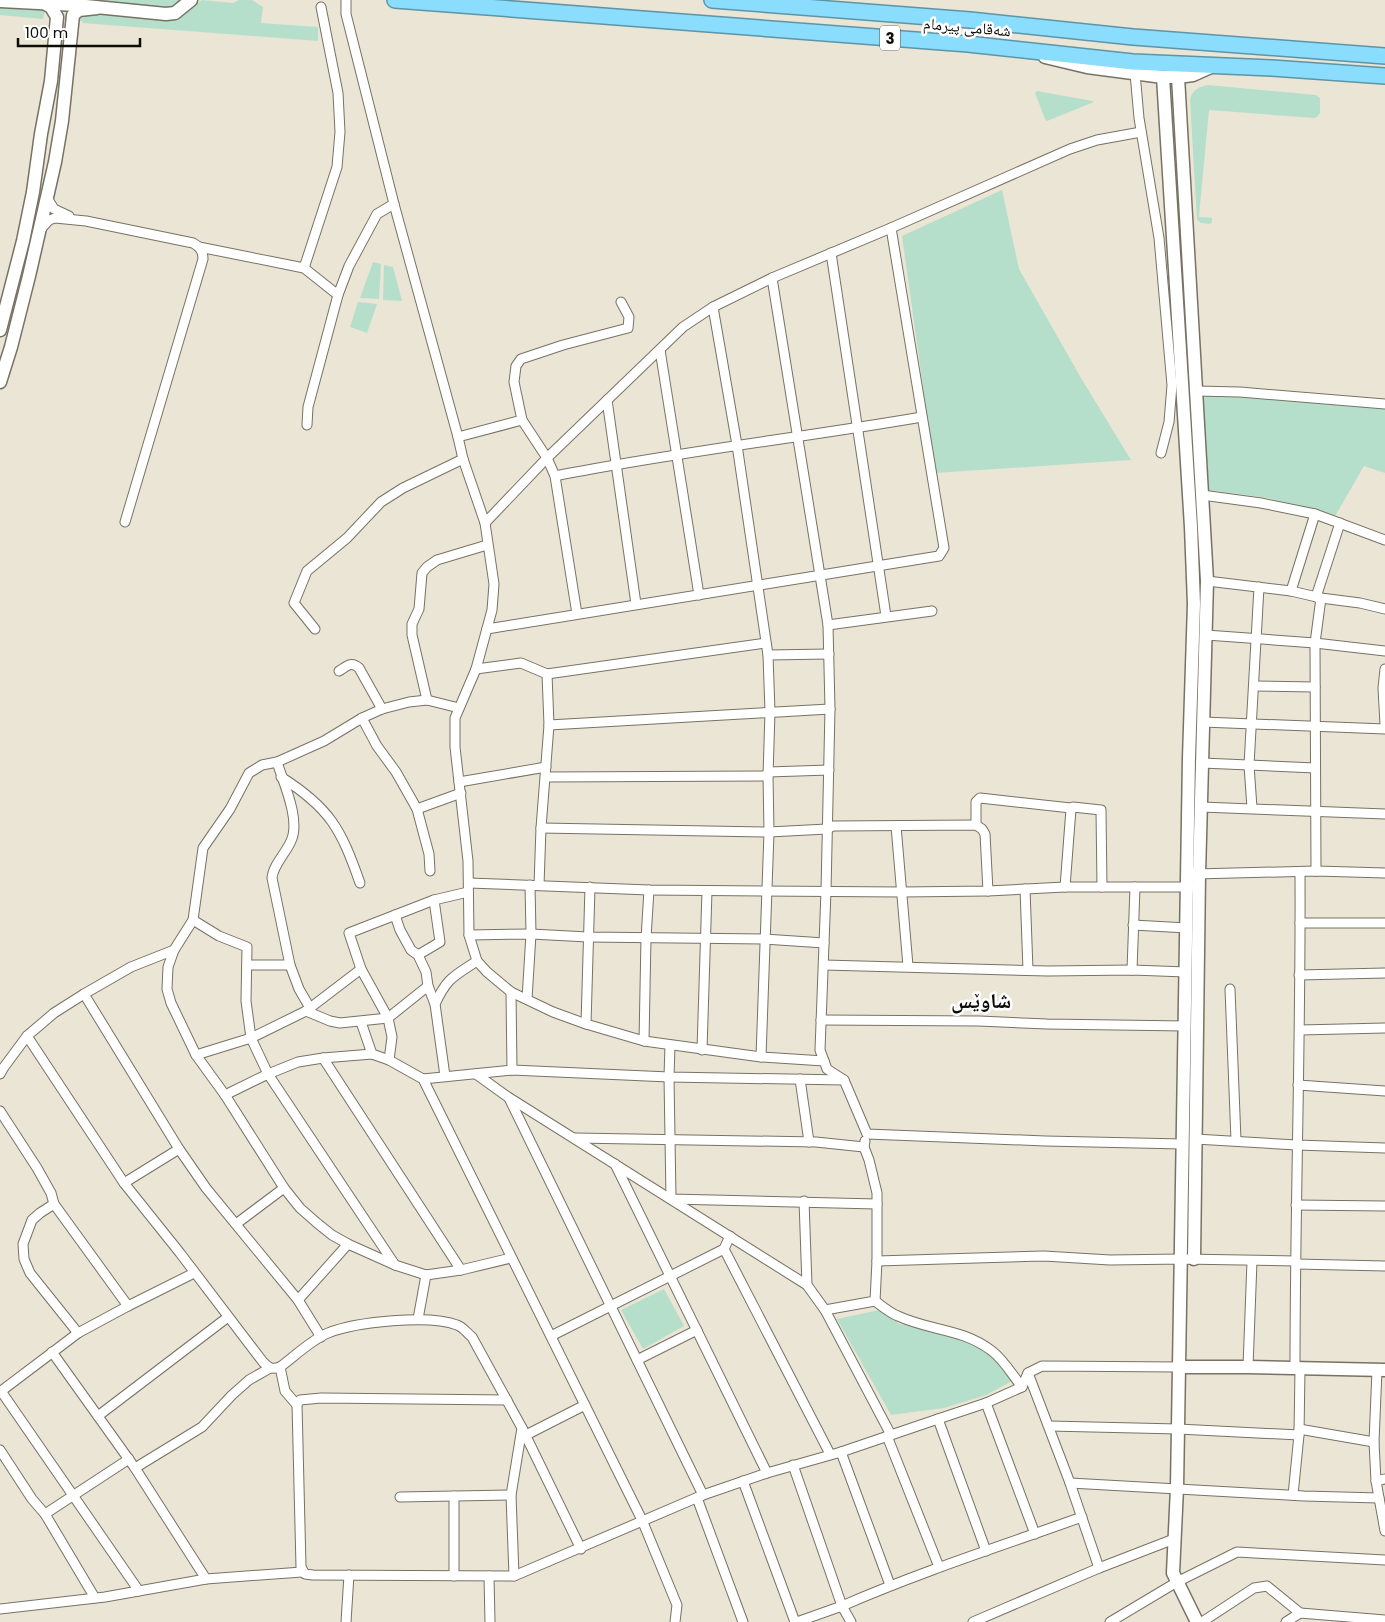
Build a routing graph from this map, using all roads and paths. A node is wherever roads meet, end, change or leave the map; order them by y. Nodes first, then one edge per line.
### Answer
1 (191, 0) edge
2 (346, 0) edge
3 (395, 0) edge
4 (712, 0) edge
5 (0, 1) edge
6 (44, 3) junction
7 (321, 6) dead end
8 (96, 8) junction
9 (1032, 51) junction
10 (1385, 56) edge
11 (1213, 66) junction
12 (1135, 74) junction
13 (1385, 76) edge
14 (1163, 77) junction
15 (1178, 77) junction
16 (63, 105) junction
17 (44, 119) junction
18 (1141, 132) junction
19 (36, 169) junction
20 (52, 174) junction
21 (46, 198) junction
22 (394, 204) junction
23 (86, 221) junction
24 (891, 228) junction
25 (40, 230) junction
26 (199, 247) junction
27 (831, 253) junction
28 (304, 268) junction
29 (772, 278) junction
30 (338, 295) junction
31 (621, 302) dead end
32 (713, 306) junction
33 (0, 330) edge
34 (660, 350) junction
35 (0, 382) edge
36 (1196, 391) junction
37 (607, 400) junction
38 (1385, 404) edge
39 (922, 417) junction
40 (522, 420) junction
41 (307, 426) dead end
42 (858, 428) junction
43 (458, 436) junction
44 (798, 437) junction
45 (737, 445) junction
46 (1161, 453) dead end
47 (677, 456) junction
48 (547, 458) junction
49 (462, 459) junction
50 (616, 464) junction
51 (555, 476) junction
52 (1202, 495) junction
53 (1315, 514) junction
54 (124, 522) dead end
55 (485, 523) junction
56 (1340, 523) junction
57 (1198, 527) junction
58 (1385, 540) edge
59 (488, 545) junction
60 (879, 566) junction
61 (819, 576) junction
62 (1207, 581) junction
63 (758, 586) junction
64 (1259, 587) junction
65 (1291, 591) junction
66 (699, 595) junction
67 (1318, 597) junction
68 (636, 604) junction
69 (1385, 608) edge
70 (932, 611) dead end
71 (577, 614) junction
72 (886, 616) junction
73 (828, 625) junction
74 (487, 629) junction
75 (315, 630) dead end
76 (1206, 635) junction
77 (1255, 639) junction
78 (766, 643) junction
79 (1315, 643) junction
80 (1385, 651) edge
81 (829, 654) junction
82 (768, 655) junction
83 (1385, 668) edge
84 (476, 669) junction
85 (340, 670) dead end
86 (547, 674) junction
87 (1254, 686) junction
88 (1315, 687) junction
89 (427, 700) junction
90 (459, 708) junction
91 (382, 709) junction
92 (830, 709) junction
93 (770, 712) junction
94 (362, 718) junction
95 (1203, 722) junction
96 (549, 724) junction
97 (1251, 724) junction
98 (1385, 725) edge
99 (1316, 727) junction
100 (1385, 729) edge
101 (277, 762) junction
102 (1202, 763) junction
103 (1250, 765) junction
104 (546, 767) junction
105 (1315, 768) junction
106 (829, 770) junction
107 (768, 774) junction
108 (281, 777) junction
109 (546, 777) junction
110 (459, 782) junction
111 (460, 793) junction
112 (1201, 807) junction
113 (1072, 808) junction
114 (1252, 808) junction
115 (417, 809) junction
116 (1316, 811) junction
117 (1385, 814) edge
118 (976, 825) junction
119 (896, 826) junction
120 (541, 828) junction
121 (827, 829) junction
122 (769, 832) junction
123 (430, 871) dead end
124 (1316, 871) junction
125 (1300, 872) junction
126 (1193, 874) junction
127 (1385, 874) edge
128 (360, 882) dead end
129 (535, 885) junction
130 (590, 887) junction
131 (1102, 887) junction
132 (1135, 887) junction
133 (1193, 887) junction
134 (468, 888) junction
135 (1065, 888) junction
136 (1024, 889) junction
137 (649, 890) junction
138 (707, 890) junction
139 (767, 890) junction
140 (826, 891) junction
141 (988, 891) junction
142 (902, 892) junction
143 (434, 900) junction
144 (395, 916) junction
145 (193, 920) junction
146 (1300, 923) junction
147 (1385, 923) edge
148 (1133, 925) junction
149 (1186, 928) junction
150 (531, 934) junction
151 (469, 935) junction
152 (588, 937) junction
153 (646, 938) junction
154 (707, 939) junction
155 (764, 940) junction
156 (824, 943) junction
157 (174, 950) junction
158 (418, 955) junction
159 (477, 961) junction
160 (290, 965) junction
161 (824, 965) junction
162 (247, 966) junction
163 (908, 966) junction
164 (361, 969) junction
165 (1028, 970) junction
166 (1132, 970) junction
167 (1186, 972) junction
168 (1385, 973) edge
169 (1299, 975) junction
170 (428, 986) junction
171 (1230, 990) dead end
172 (511, 992) junction
173 (84, 994) junction
174 (527, 999) junction
175 (435, 1004) junction
176 (308, 1009) junction
177 (388, 1018) junction
178 (821, 1020) junction
179 (360, 1022) junction
180 (586, 1024) junction
181 (1185, 1026) junction
182 (1385, 1028) edge
183 (1300, 1030) junction
184 (27, 1036) junction
185 (251, 1038) junction
186 (644, 1041) junction
187 (670, 1045) junction
188 (702, 1050) junction
189 (372, 1054) junction
190 (196, 1055) junction
191 (761, 1057) junction
192 (323, 1058) junction
193 (389, 1060) junction
194 (824, 1061) junction
195 (512, 1070) junction
196 (0, 1074) edge
197 (268, 1074) junction
198 (476, 1074) junction
199 (445, 1076) junction
200 (669, 1077) junction
201 (423, 1079) junction
202 (800, 1079) junction
203 (844, 1080) junction
204 (1298, 1085) junction
205 (1385, 1091) edge
206 (225, 1095) junction
207 (508, 1097) junction
208 (0, 1111) edge
209 (867, 1134) junction
210 (574, 1138) junction
211 (1195, 1139) junction
212 (670, 1140) junction
213 (1236, 1140) junction
214 (809, 1142) junction
215 (1183, 1144) junction
216 (1297, 1146) junction
217 (864, 1147) junction
218 (1385, 1148) edge
219 (178, 1149) junction
220 (615, 1164) junction
221 (124, 1183) junction
222 (284, 1188) junction
223 (671, 1199) junction
224 (804, 1202) junction
225 (54, 1204) junction
226 (877, 1204) junction
227 (1296, 1205) junction
228 (1385, 1206) edge
229 (236, 1224) junction
230 (730, 1236) junction
231 (348, 1244) junction
232 (724, 1250) junction
233 (511, 1258) junction
234 (1188, 1259) junction
235 (877, 1260) junction
236 (1252, 1261) junction
237 (1296, 1263) junction
238 (395, 1266) junction
239 (1385, 1266) edge
240 (461, 1270) junction
241 (194, 1273) junction
242 (426, 1275) junction
243 (670, 1276) junction
244 (807, 1285) junction
245 (298, 1300) junction
246 (875, 1301) junction
247 (128, 1306) junction
248 (610, 1306) junction
249 (825, 1310) junction
250 (228, 1317) junction
251 (418, 1320) junction
252 (697, 1330) junction
253 (78, 1333) junction
254 (551, 1336) junction
255 (321, 1337) junction
256 (52, 1352) junction
257 (637, 1360) junction
258 (280, 1367) junction
259 (1180, 1367) junction
260 (1248, 1367) junction
261 (270, 1368) junction
262 (1297, 1369) junction
263 (1381, 1370) edge
264 (1028, 1372) junction
265 (1022, 1387) junction
266 (1, 1391) edge
267 (506, 1400) junction
268 (986, 1403) junction
269 (298, 1405) junction
270 (585, 1405) junction
271 (98, 1416) junction
272 (938, 1420) junction
273 (1049, 1426) junction
274 (1178, 1429) junction
275 (524, 1431) junction
276 (1299, 1432) junction
277 (889, 1435) junction
278 (1374, 1442) junction
279 (0, 1450) edge
280 (841, 1452) junction
281 (830, 1454) junction
282 (129, 1459) junction
283 (793, 1465) junction
284 (135, 1468) junction
285 (768, 1473) junction
286 (1380, 1480) edge
287 (743, 1481) junction
288 (1070, 1484) junction
289 (1178, 1488) junction
290 (511, 1495) junction
291 (1292, 1495) junction
292 (73, 1496) junction
293 (454, 1496) junction
294 (400, 1497) dead end
295 (700, 1497) junction
296 (1379, 1498) junction
297 (45, 1514) junction
298 (1082, 1517) junction
299 (642, 1520) junction
300 (1385, 1531) edge
301 (1035, 1534) junction
302 (1174, 1539) junction
303 (581, 1548) junction
304 (986, 1551) junction
305 (1385, 1560) edge
306 (939, 1567) junction
307 (1098, 1568) junction
308 (302, 1572) junction
309 (349, 1575) junction
310 (454, 1576) junction
311 (489, 1576) junction
312 (514, 1576) junction
313 (206, 1579) junction
314 (1177, 1582) junction
315 (890, 1585) junction
316 (139, 1591) junction
317 (95, 1598) junction
318 (842, 1606) junction
319 (0, 1609) edge
320 (1300, 1613) junction
321 (1353, 1620) edge
322 (1385, 1620) edge
323 (346, 1622) edge
324 (490, 1622) edge
325 (675, 1622) edge
326 (743, 1622) edge
327 (796, 1622) edge
328 (851, 1622) edge
329 (973, 1622) edge
330 (1110, 1622) edge
331 (1197, 1622) edge
332 (1202, 1622) edge
333 (1286, 1622) edge

1 - 8 street
2 - 22 street
3 - 9 highway, شەقامی پیرمام / 3
4 - 10 highway, شەقامی پیرمام / 3
5 - 6 street
6 - 8 street
6 - 17 street
7 - 28 street
8 - 16 street
9 - 11 highway, شەقامی پیرمام / 3
9 - 12 street
11 - 13 highway, شەقامی پیرمام / 3
11 - 15 street
12 - 14 street
12 - 18 street
14 - 15 street
14 - 57 street
15 - 36 street
16 - 17 street
16 - 20 street
17 - 19 street
18 - 24 street
18 - 46 street
19 - 20 street
19 - 33 street
20 - 21 street
21 - 23 street
21 - 25 street
22 - 30 street
22 - 43 street
23 - 25 street
23 - 26 street
24 - 27 street
24 - 39 street
25 - 35 street
26 - 28 street
26 - 54 street
27 - 29 street
27 - 42 street
28 - 30 street
29 - 32 street
29 - 44 street
30 - 41 street
31 - 40 street
32 - 34 street
32 - 45 street
34 - 37 street
34 - 47 street
36 - 38 street
36 - 52 street
37 - 48 street
37 - 50 street
39 - 42 street
39 - 60 street
40 - 43 street
40 - 48 street
42 - 44 street
42 - 60 street
43 - 49 street
44 - 45 street
44 - 61 street
45 - 47 street
45 - 63 street
47 - 50 street
47 - 66 street
48 - 51 street
48 - 55 street
49 - 55 street
49 - 75 street
50 - 51 street
50 - 68 street
51 - 71 street
52 - 53 street
52 - 57 street
53 - 56 street
53 - 65 street
55 - 59 street
56 - 58 street
56 - 67 street
57 - 62 street
57 - 126 street
59 - 74 street
59 - 89 street
60 - 61 street
60 - 72 street
61 - 63 street
61 - 73 street
62 - 64 street
62 - 76 street
63 - 66 street
63 - 78 street
64 - 65 street
64 - 77 street
65 - 67 street
66 - 68 street
67 - 69 street
67 - 79 street
68 - 71 street
70 - 72 street
71 - 74 street
72 - 73 street
73 - 81 street
74 - 84 street
76 - 77 street
76 - 95 street
77 - 79 street
77 - 87 street
78 - 82 street
78 - 86 street
79 - 80 street
79 - 88 street
81 - 82 street
81 - 92 street
82 - 93 street
83 - 98 street
84 - 86 street
84 - 90 street
85 - 91 street
86 - 96 street
87 - 88 street
87 - 97 street
88 - 99 street
89 - 90 street
89 - 91 street
90 - 110 street
91 - 94 street
92 - 93 street
92 - 106 street
93 - 96 street
93 - 107 street
94 - 101 street
94 - 115 street
95 - 97 street
95 - 102 street
96 - 104 street
97 - 99 street
97 - 103 street
99 - 100 street
99 - 105 street
101 - 108 street
101 - 145 street
102 - 103 street
102 - 112 street
103 - 105 street
103 - 114 street
104 - 109 street
104 - 110 street
105 - 116 street
106 - 107 street
106 - 121 street
107 - 109 street
107 - 122 street
108 - 128 street
108 - 160 street
109 - 120 street
110 - 111 street
111 - 115 street
111 - 134 street
112 - 114 street
112 - 126 street
113 - 118 street
113 - 131 street
113 - 135 street
114 - 116 street
115 - 123 street
116 - 117 street
116 - 124 street
118 - 119 street
118 - 141 street
119 - 121 street
119 - 142 street
120 - 122 street
120 - 129 street
121 - 122 street
121 - 140 street
122 - 139 street
124 - 125 street
124 - 127 street
125 - 126 street
125 - 146 street
126 - 133 street
129 - 130 street
129 - 134 street
129 - 150 street
130 - 137 street
130 - 152 street
131 - 132 street
131 - 135 street
132 - 133 street
132 - 148 street
133 - 149 street
133 - 211 street
134 - 143 street
134 - 151 street
135 - 136 street
136 - 141 street
136 - 165 street
137 - 138 street
137 - 153 street
138 - 139 street
138 - 154 street
139 - 140 street
139 - 155 street
140 - 142 street
140 - 156 street
141 - 142 street
142 - 163 street
143 - 144 street
143 - 158 street
144 - 158 street
144 - 164 street
145 - 157 street
145 - 162 street
146 - 147 street
146 - 169 street
148 - 149 street
148 - 166 street
149 - 167 street
150 - 151 street
150 - 152 street
150 - 174 street
151 - 159 street
152 - 153 street
152 - 180 street
153 - 154 street
153 - 186 street
154 - 155 street
154 - 188 street
155 - 156 street
155 - 191 street
156 - 161 street
157 - 173 street
157 - 190 street
158 - 170 street
159 - 172 street
159 - 175 street
160 - 162 street
160 - 176 street
161 - 163 street
161 - 178 street
162 - 185 street
163 - 165 street
164 - 176 street
164 - 177 street
165 - 166 street
166 - 167 street
167 - 181 street
168 - 169 street
169 - 183 street
170 - 175 street
170 - 177 street
171 - 213 street
172 - 174 street
172 - 195 street
173 - 184 street
173 - 219 street
174 - 180 street
175 - 199 street
176 - 179 street
176 - 185 street
177 - 179 street
177 - 193 street
178 - 181 street
178 - 194 street
179 - 189 street
180 - 186 street
181 - 215 street
182 - 183 street
183 - 204 street
184 - 196 street
184 - 221 street
185 - 190 street
185 - 197 street
186 - 187 street
187 - 188 street
187 - 200 street
188 - 191 street
189 - 192 street
189 - 193 street
190 - 206 street
191 - 194 street
192 - 197 street
192 - 240 street
193 - 201 street
194 - 203 street
195 - 198 street
195 - 200 street
197 - 206 street
197 - 238 street
198 - 199 street
198 - 207 street
199 - 201 street
200 - 202 street
200 - 212 street
201 - 233 street
202 - 203 street
202 - 214 street
203 - 209 street
204 - 205 street
204 - 216 street
206 - 222 street
207 - 210 street
207 - 248 street
208 - 225 street
209 - 215 street
209 - 217 street
210 - 212 street
210 - 220 street
211 - 213 street
211 - 234 street
212 - 214 street
212 - 223 street
213 - 216 street
214 - 217 street
215 - 234 street
216 - 218 street
216 - 227 street
217 - 226 street
219 - 221 street
219 - 229 street
220 - 223 street
220 - 243 street
221 - 241 street
222 - 229 street
222 - 231 street
223 - 224 street
223 - 230 street
224 - 226 street
224 - 244 street
225 - 247 street
225 - 253 street
226 - 235 street
227 - 228 street
227 - 237 street
229 - 245 street
230 - 232 street
230 - 244 street
231 - 238 street
231 - 245 street
232 - 243 street
232 - 281 street
233 - 240 street
233 - 254 street
234 - 235 street
234 - 236 street
234 - 259 street
235 - 246 street
236 - 237 street
236 - 260 street
237 - 239 street
237 - 262 street
238 - 242 street
240 - 242 street
241 - 247 street
241 - 250 street
242 - 251 street
243 - 248 street
243 - 252 street
244 - 249 street
245 - 255 street
246 - 249 street
246 - 265 street
247 - 253 street
248 - 254 street
248 - 257 street
249 - 277 street
250 - 261 street
250 - 271 street
251 - 255 street
251 - 267 street
252 - 257 street
252 - 285 street
253 - 256 street
254 - 270 street
255 - 258 street
256 - 266 street
256 - 271 street
257 - 295 street
258 - 261 street
258 - 269 street
259 - 260 street
259 - 264 street
259 - 274 street
260 - 262 street
261 - 284 street
262 - 263 street
262 - 276 street
263 - 278 street
264 - 265 street
264 - 273 street
265 - 268 street
266 - 292 street
267 - 269 street
267 - 275 street
268 - 272 street
268 - 301 street
269 - 308 street
270 - 275 street
270 - 299 street
271 - 282 street
272 - 277 street
272 - 304 street
273 - 274 street
273 - 288 street
274 - 276 street
274 - 289 street
275 - 290 street
275 - 303 street
276 - 278 street
276 - 291 street
277 - 280 street
277 - 306 street
278 - 286 street
279 - 297 street
280 - 281 street
280 - 315 street
281 - 283 street
282 - 284 street
282 - 292 street
283 - 285 street
283 - 318 street
284 - 313 street
285 - 287 street
286 - 296 street
287 - 295 street
287 - 327 street
288 - 289 street
288 - 298 street
289 - 291 street
289 - 302 street
290 - 293 street
290 - 312 street
291 - 296 street
292 - 297 street
292 - 316 street
293 - 294 street
293 - 310 street
295 - 299 street
295 - 326 street
296 - 300 street
297 - 317 street
298 - 301 street
298 - 307 street
299 - 303 street
299 - 325 street
301 - 304 street
302 - 307 street
302 - 314 street
303 - 312 street
304 - 306 street
305 - 314 street
306 - 315 street
307 - 329 street
308 - 309 street
308 - 313 street
309 - 310 street
309 - 323 street
310 - 311 street
311 - 312 street
311 - 324 street
313 - 316 street
314 - 330 street
314 - 331 street
315 - 318 street
316 - 317 street
317 - 319 street
318 - 327 street
318 - 328 street
320 - 321 street
320 - 332 street
320 - 333 street
321 - 322 street

